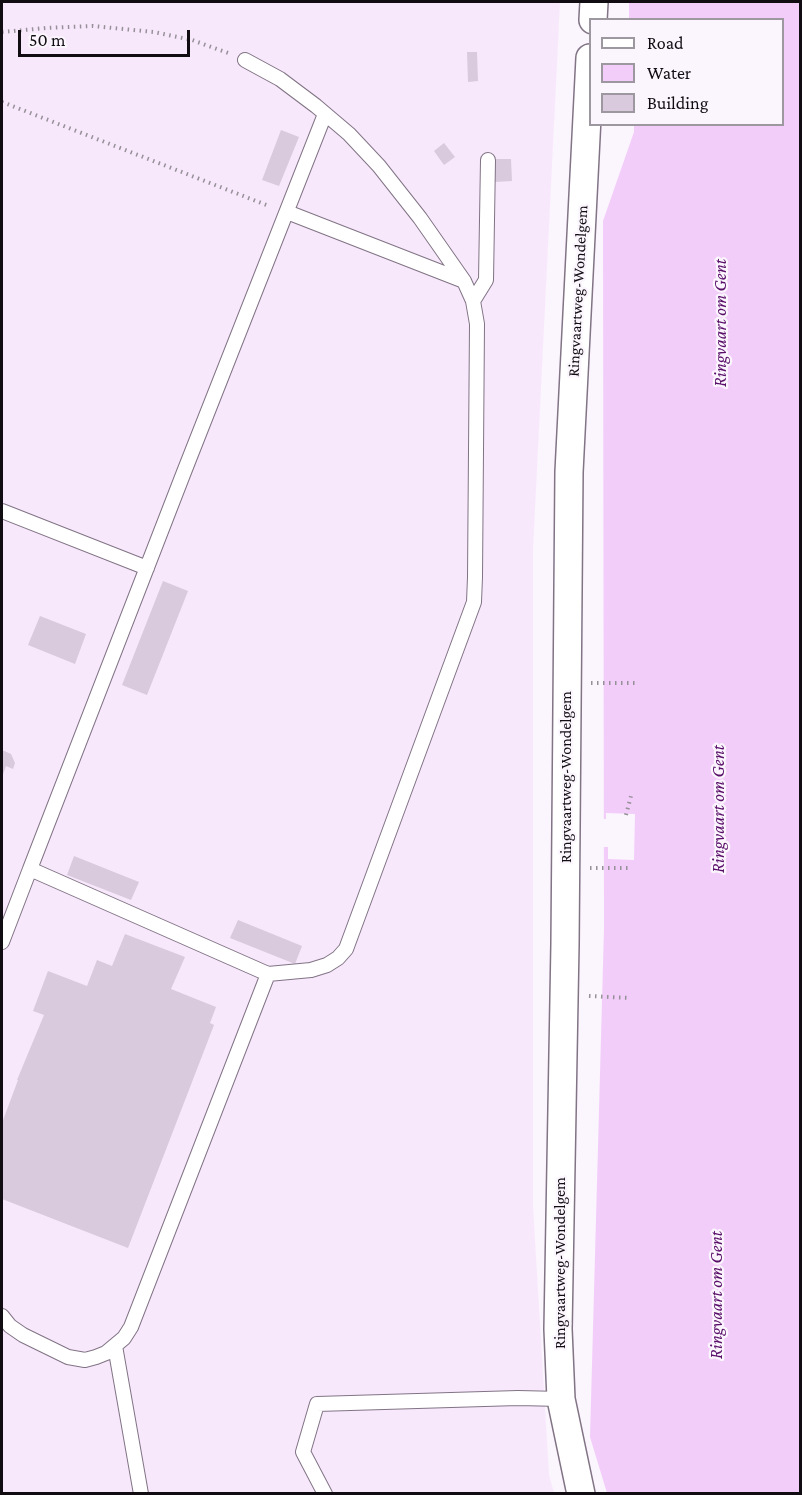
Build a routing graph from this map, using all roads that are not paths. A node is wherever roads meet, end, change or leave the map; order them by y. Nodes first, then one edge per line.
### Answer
1 (594, 2) edge
2 (593, 18) edge
3 (245, 60) road end
4 (589, 96) edge
5 (325, 114) junction
6 (488, 160) dead end
7 (287, 212) junction
8 (464, 281) junction
9 (473, 301) junction
10 (2, 511) edge
11 (147, 568) junction
12 (30, 869) junction
13 (2, 942) edge
14 (268, 974) junction
15 (2, 1316) edge
16 (115, 1346) junction
17 (561, 1399) junction
18 (141, 1494) edge
19 (325, 1494) edge
20 (582, 1494) edge

1 - 2 street
3 - 5 lane
4 - 17 street, Ringvaartweg-Wondelgem
5 - 7 lane
5 - 8 lane
6 - 9 lane
7 - 8 lane
7 - 11 lane
8 - 9 lane
9 - 14 lane
10 - 11 lane
11 - 12 lane
12 - 13 lane
12 - 14 lane
14 - 16 lane
15 - 16 lane
16 - 18 lane
17 - 19 lane
17 - 20 street, Ringvaartweg-Wondelgem

